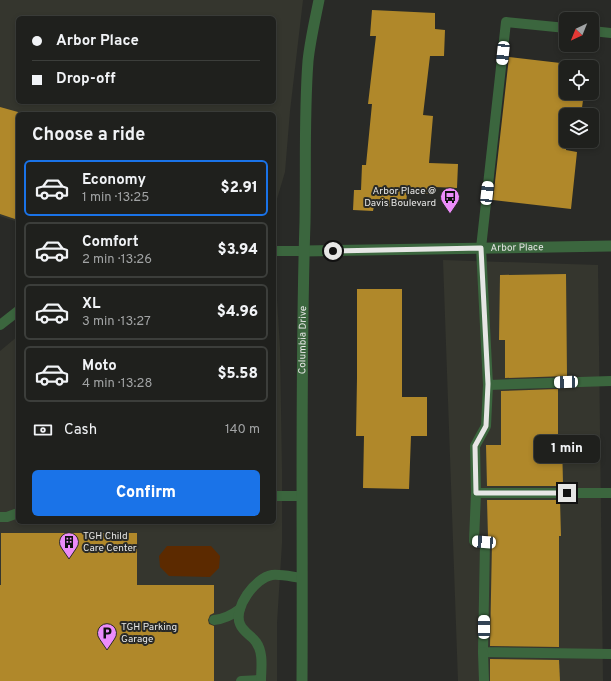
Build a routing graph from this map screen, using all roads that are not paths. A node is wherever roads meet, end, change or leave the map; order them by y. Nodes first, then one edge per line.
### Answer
1 (319, 0) edge
2 (559, 27) edge
3 (599, 32) edge
4 (611, 33) edge
5 (611, 246) edge
6 (481, 248) junction
7 (276, 251) edge
8 (303, 251) junction
9 (16, 313) edge
10 (0, 325) edge
11 (611, 381) edge
12 (488, 384) junction
13 (476, 493) junction
14 (611, 493) edge
15 (276, 496) edge
16 (302, 496) junction
17 (16, 514) edge
18 (0, 517) edge
19 (302, 578) junction
20 (240, 609) junction
21 (214, 620) dead end
22 (483, 652) junction
23 (611, 654) edge
24 (241, 681) edge
25 (261, 681) edge
26 (302, 681) edge
27 (484, 681) edge

1 - 8 street, Columbia Drive
2 - 6 lane
3 - 4 lane
5 - 6 street, Arbor Place
6 - 8 street, Arbor Place
6 - 12 lane
7 - 8 lane
8 - 16 street, Columbia Drive
9 - 10 lane
11 - 12 lane
12 - 13 lane
13 - 14 lane
13 - 22 lane
15 - 16 lane
16 - 19 street, Columbia Drive
17 - 18 lane
19 - 20 lane
19 - 26 street, Columbia Drive
20 - 21 lane
20 - 25 lane
22 - 23 lane
22 - 27 lane
24 - 25 lane

